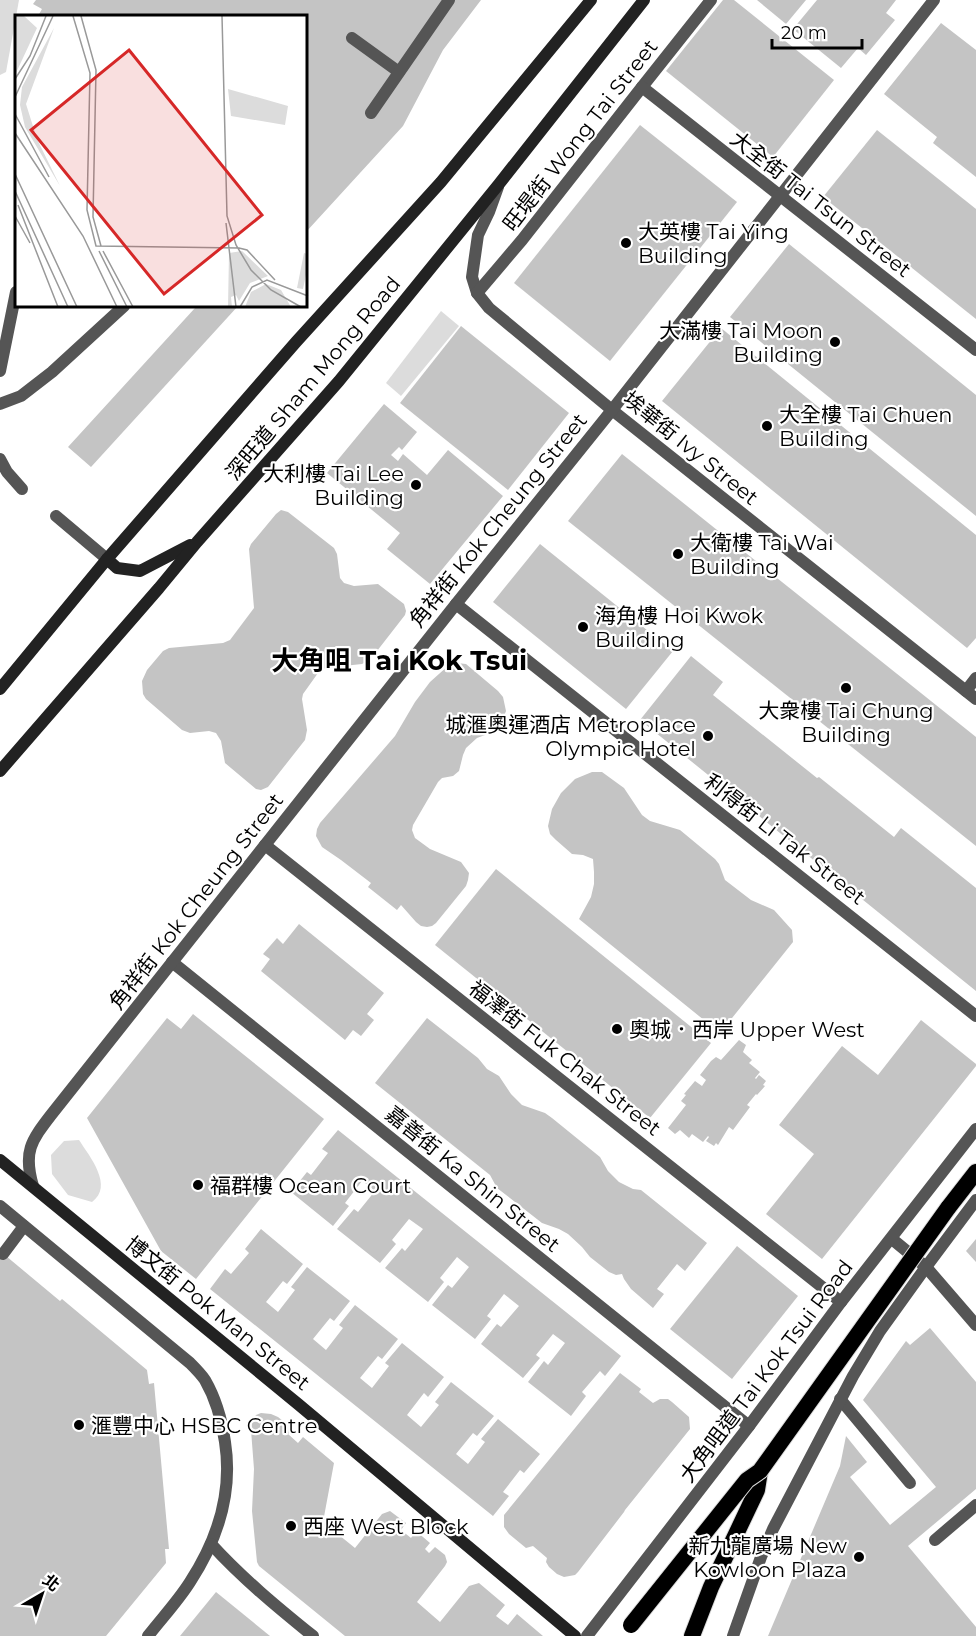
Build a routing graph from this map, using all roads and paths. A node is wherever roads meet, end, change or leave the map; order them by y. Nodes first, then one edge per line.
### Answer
1 (448, 0) edge
2 (591, 0) edge
3 (644, 0) edge
4 (711, 0) edge
5 (934, 0) edge
6 (352, 38) dead end
7 (399, 72) junction
8 (642, 87) junction
9 (371, 113) dead end
10 (499, 184) junction
11 (780, 196) junction
12 (477, 293) junction
13 (15, 297) edge
14 (122, 308) edge
15 (976, 350) edge
16 (0, 371) edge
17 (0, 404) edge
18 (612, 410) junction
19 (0, 459) edge
20 (22, 489) dead end
21 (56, 516) dead end
22 (197, 542) junction
23 (106, 559) junction
24 (456, 604) junction
25 (976, 678) edge
26 (0, 689) edge
27 (966, 691) junction
28 (976, 699) edge
29 (0, 771) edge
30 (265, 845) junction
31 (172, 962) junction
32 (976, 1016) edge
33 (976, 1129) edge
34 (0, 1160) edge
35 (976, 1172) edge
36 (33, 1186) junction
37 (976, 1200) edge
38 (0, 1206) edge
39 (24, 1226) junction
40 (892, 1239) junction
41 (3, 1254) dead end
42 (926, 1266) junction
43 (841, 1302) junction
44 (976, 1325) edge
45 (840, 1399) junction
46 (749, 1426) junction
47 (760, 1471) junction
48 (910, 1483) dead end
49 (976, 1505) edge
50 (935, 1540) dead end
51 (211, 1544) junction
52 (148, 1636) edge
53 (313, 1636) edge
54 (576, 1636) edge
55 (587, 1636) edge
56 (624, 1636) edge
57 (692, 1636) edge
58 (733, 1636) edge

1 - 7 street
2 - 23 main road, 深旺道 Sham Mong Road
3 - 10 main road, 深旺道 Sham Mong Road
4 - 8 street, 旺堤街 Wong Tai Street
5 - 11 street, 角祥街 Kok Cheung Street
6 - 7 street
7 - 9 street
8 - 11 street, 大全街 Tai Tsun Street
8 - 12 street, 旺堤街 Wong Tai Street
10 - 12 street
10 - 22 main road, 深旺道 Sham Mong Road
11 - 15 street, 大全街 Tai Tsun Street
11 - 18 street, 角祥街 Kok Cheung Street
12 - 18 street, 埃華街 Ivy Street
13 - 16 street
14 - 17 street
18 - 24 street, 角祥街 Kok Cheung Street
18 - 27 street, 埃華街 Ivy Street
19 - 20 street
21 - 23 street
22 - 23 main road
22 - 29 main road, 深旺道 Sham Mong Road
23 - 26 main road, 深旺道 Sham Mong Road
24 - 30 street, 角祥街 Kok Cheung Street
24 - 32 street, 利得街 Li Tak Street
25 - 27 street
27 - 28 street, 埃華街 Ivy Street
30 - 31 street, 角祥街 Kok Cheung Street
30 - 43 street, 福澤街 Fuk Chak Street
31 - 36 street, 角祥街 Kok Cheung Street
31 - 46 street, 嘉善街 Ka Shin Street
33 - 40 street, 大角咀道 Tai Kok Tsui Road
34 - 36 main road, 博文街 Pok Man Street
35 - 47 highway, bridge
36 - 54 main road, 博文街 Pok Man Street
37 - 42 street
38 - 39 street
39 - 41 street
39 - 51 street
40 - 42 street
40 - 43 street, 大角咀道 Tai Kok Tsui Road
42 - 44 street
42 - 45 street
43 - 46 street, 大角咀道 Tai Kok Tsui Road
45 - 48 street
45 - 58 street
46 - 55 street, 大角咀道 Tai Kok Tsui Road
47 - 56 highway, bridge
47 - 57 highway
49 - 50 street
51 - 52 street
51 - 53 street

